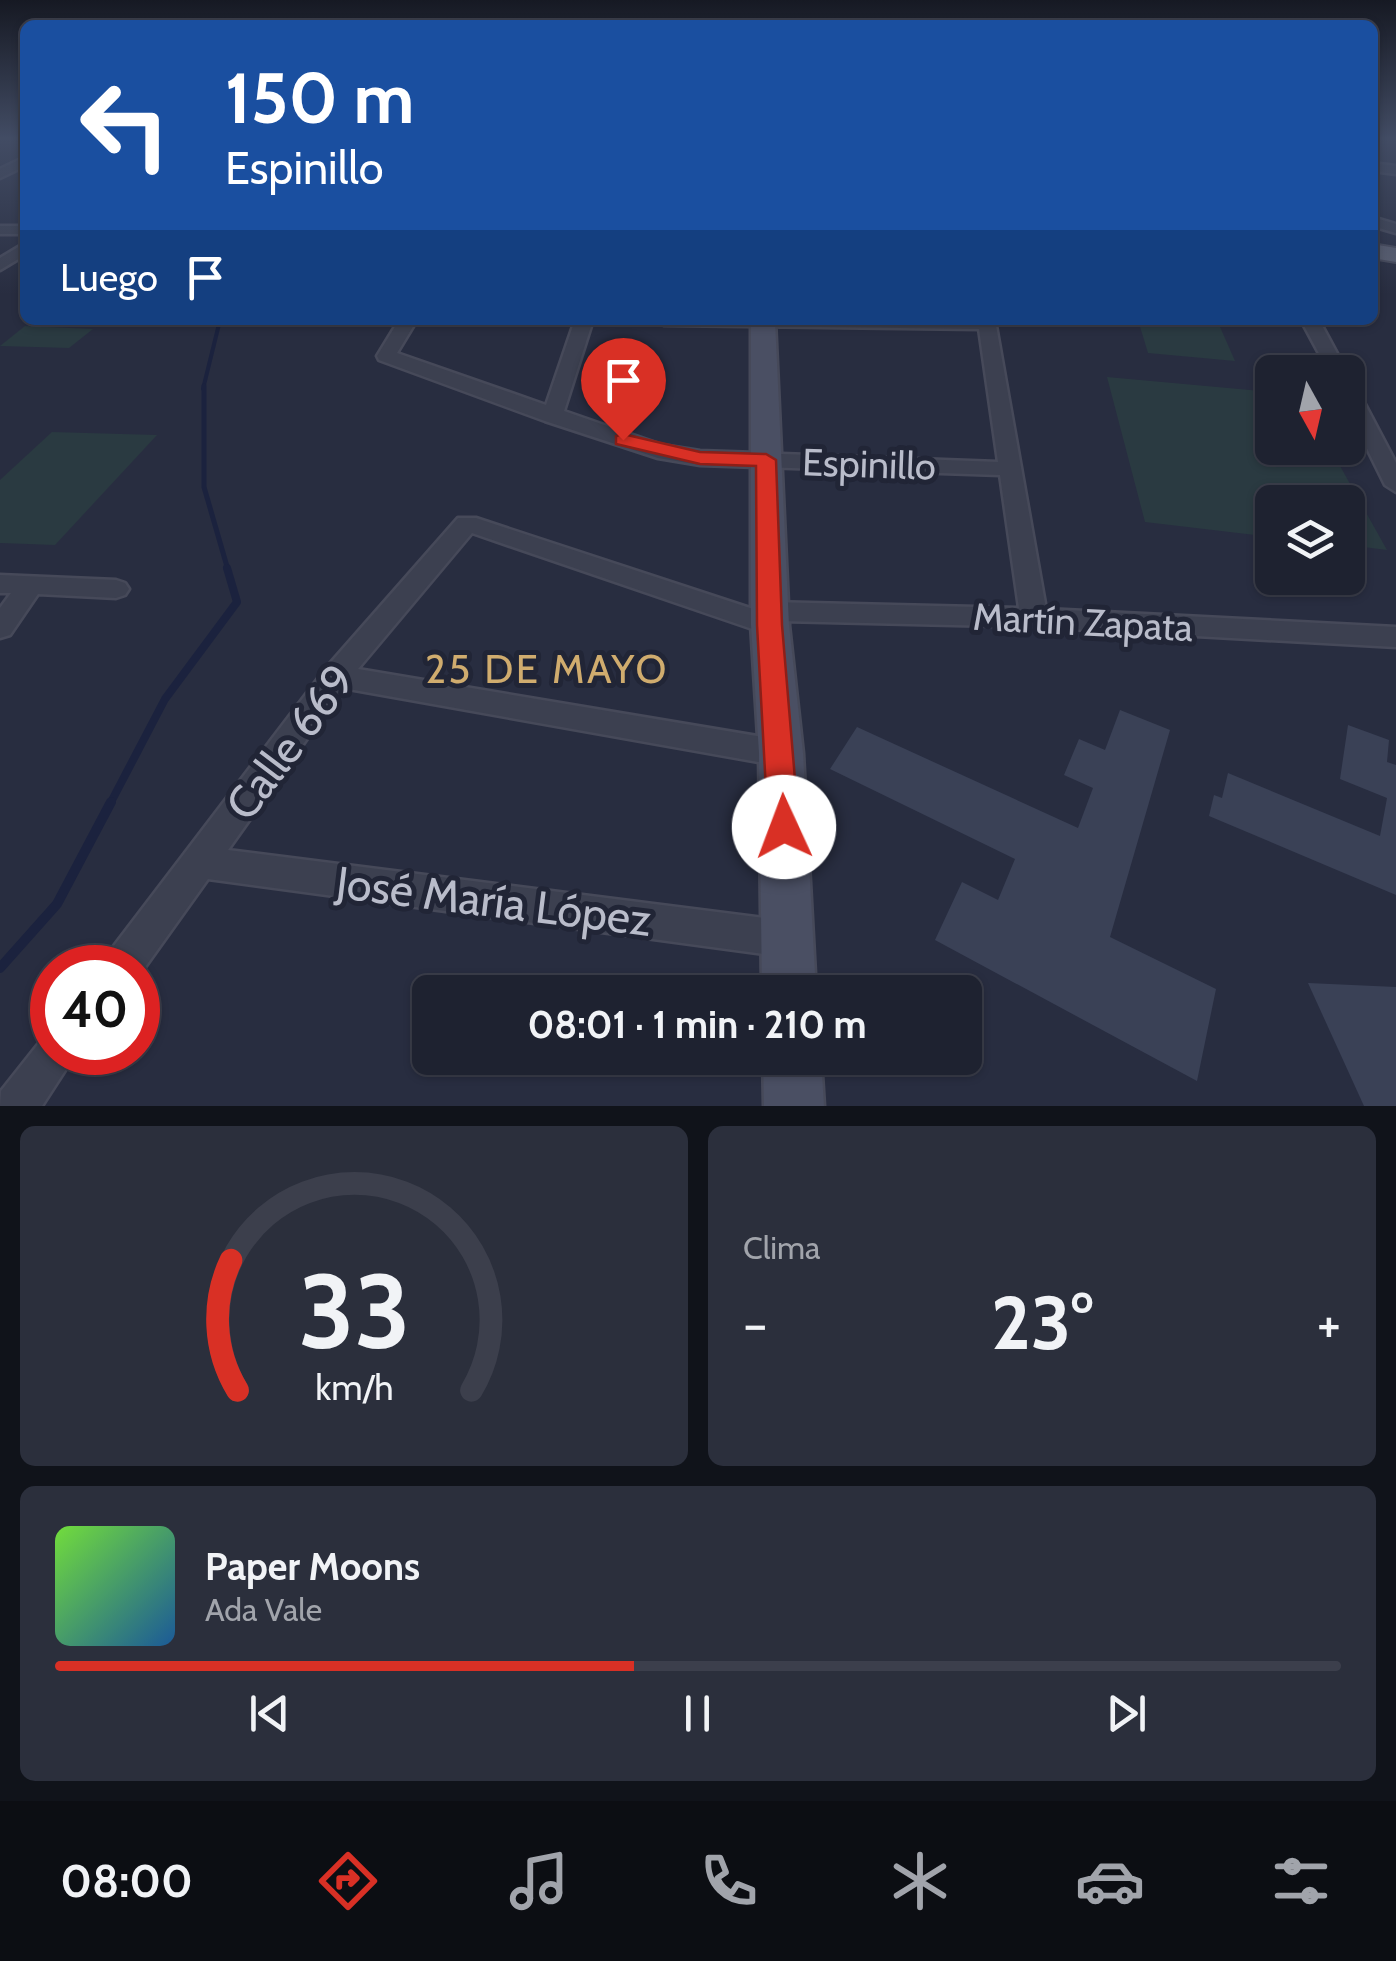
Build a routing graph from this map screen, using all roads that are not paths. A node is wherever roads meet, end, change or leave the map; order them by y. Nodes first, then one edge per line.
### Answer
1 (405, 325) edge
2 (582, 325) edge
3 (763, 325) edge
4 (987, 325) edge
5 (1313, 325) edge
6 (1329, 355) edge
7 (552, 417) junction
8 (1365, 424) edge
9 (766, 460) junction
10 (1008, 469) junction
11 (1396, 485) edge
12 (467, 523) joint
13 (0, 584) edge
14 (32, 586) junction
15 (116, 588) dead end
16 (769, 618) junction
17 (1034, 618) junction
18 (0, 628) edge
19 (1396, 637) edge
20 (336, 676) junction
21 (781, 753) junction
22 (201, 862) junction
23 (786, 939) junction
24 (138, 945) edge
25 (788, 975) edge
26 (39, 1075) edge
27 (793, 1075) edge
28 (16, 1106) edge
29 (794, 1106) edge

1 - 7 street, Espinillo
2 - 7 street
3 - 9 street
4 - 10 street
5 - 6 street
7 - 9 street, Espinillo
8 - 11 street
9 - 10 street, Espinillo
9 - 16 street
10 - 17 street
12 - 16 street, Martín Zapata
12 - 20 street, Calle 669
13 - 14 street
14 - 15 street
14 - 18 street
16 - 17 street, Martín Zapata
16 - 21 street
17 - 19 street, Martín Zapata
20 - 21 street
20 - 22 street, Calle 669
21 - 23 street
22 - 23 street, José María López
22 - 24 street, Calle 669
23 - 25 street
26 - 28 street
27 - 29 street

